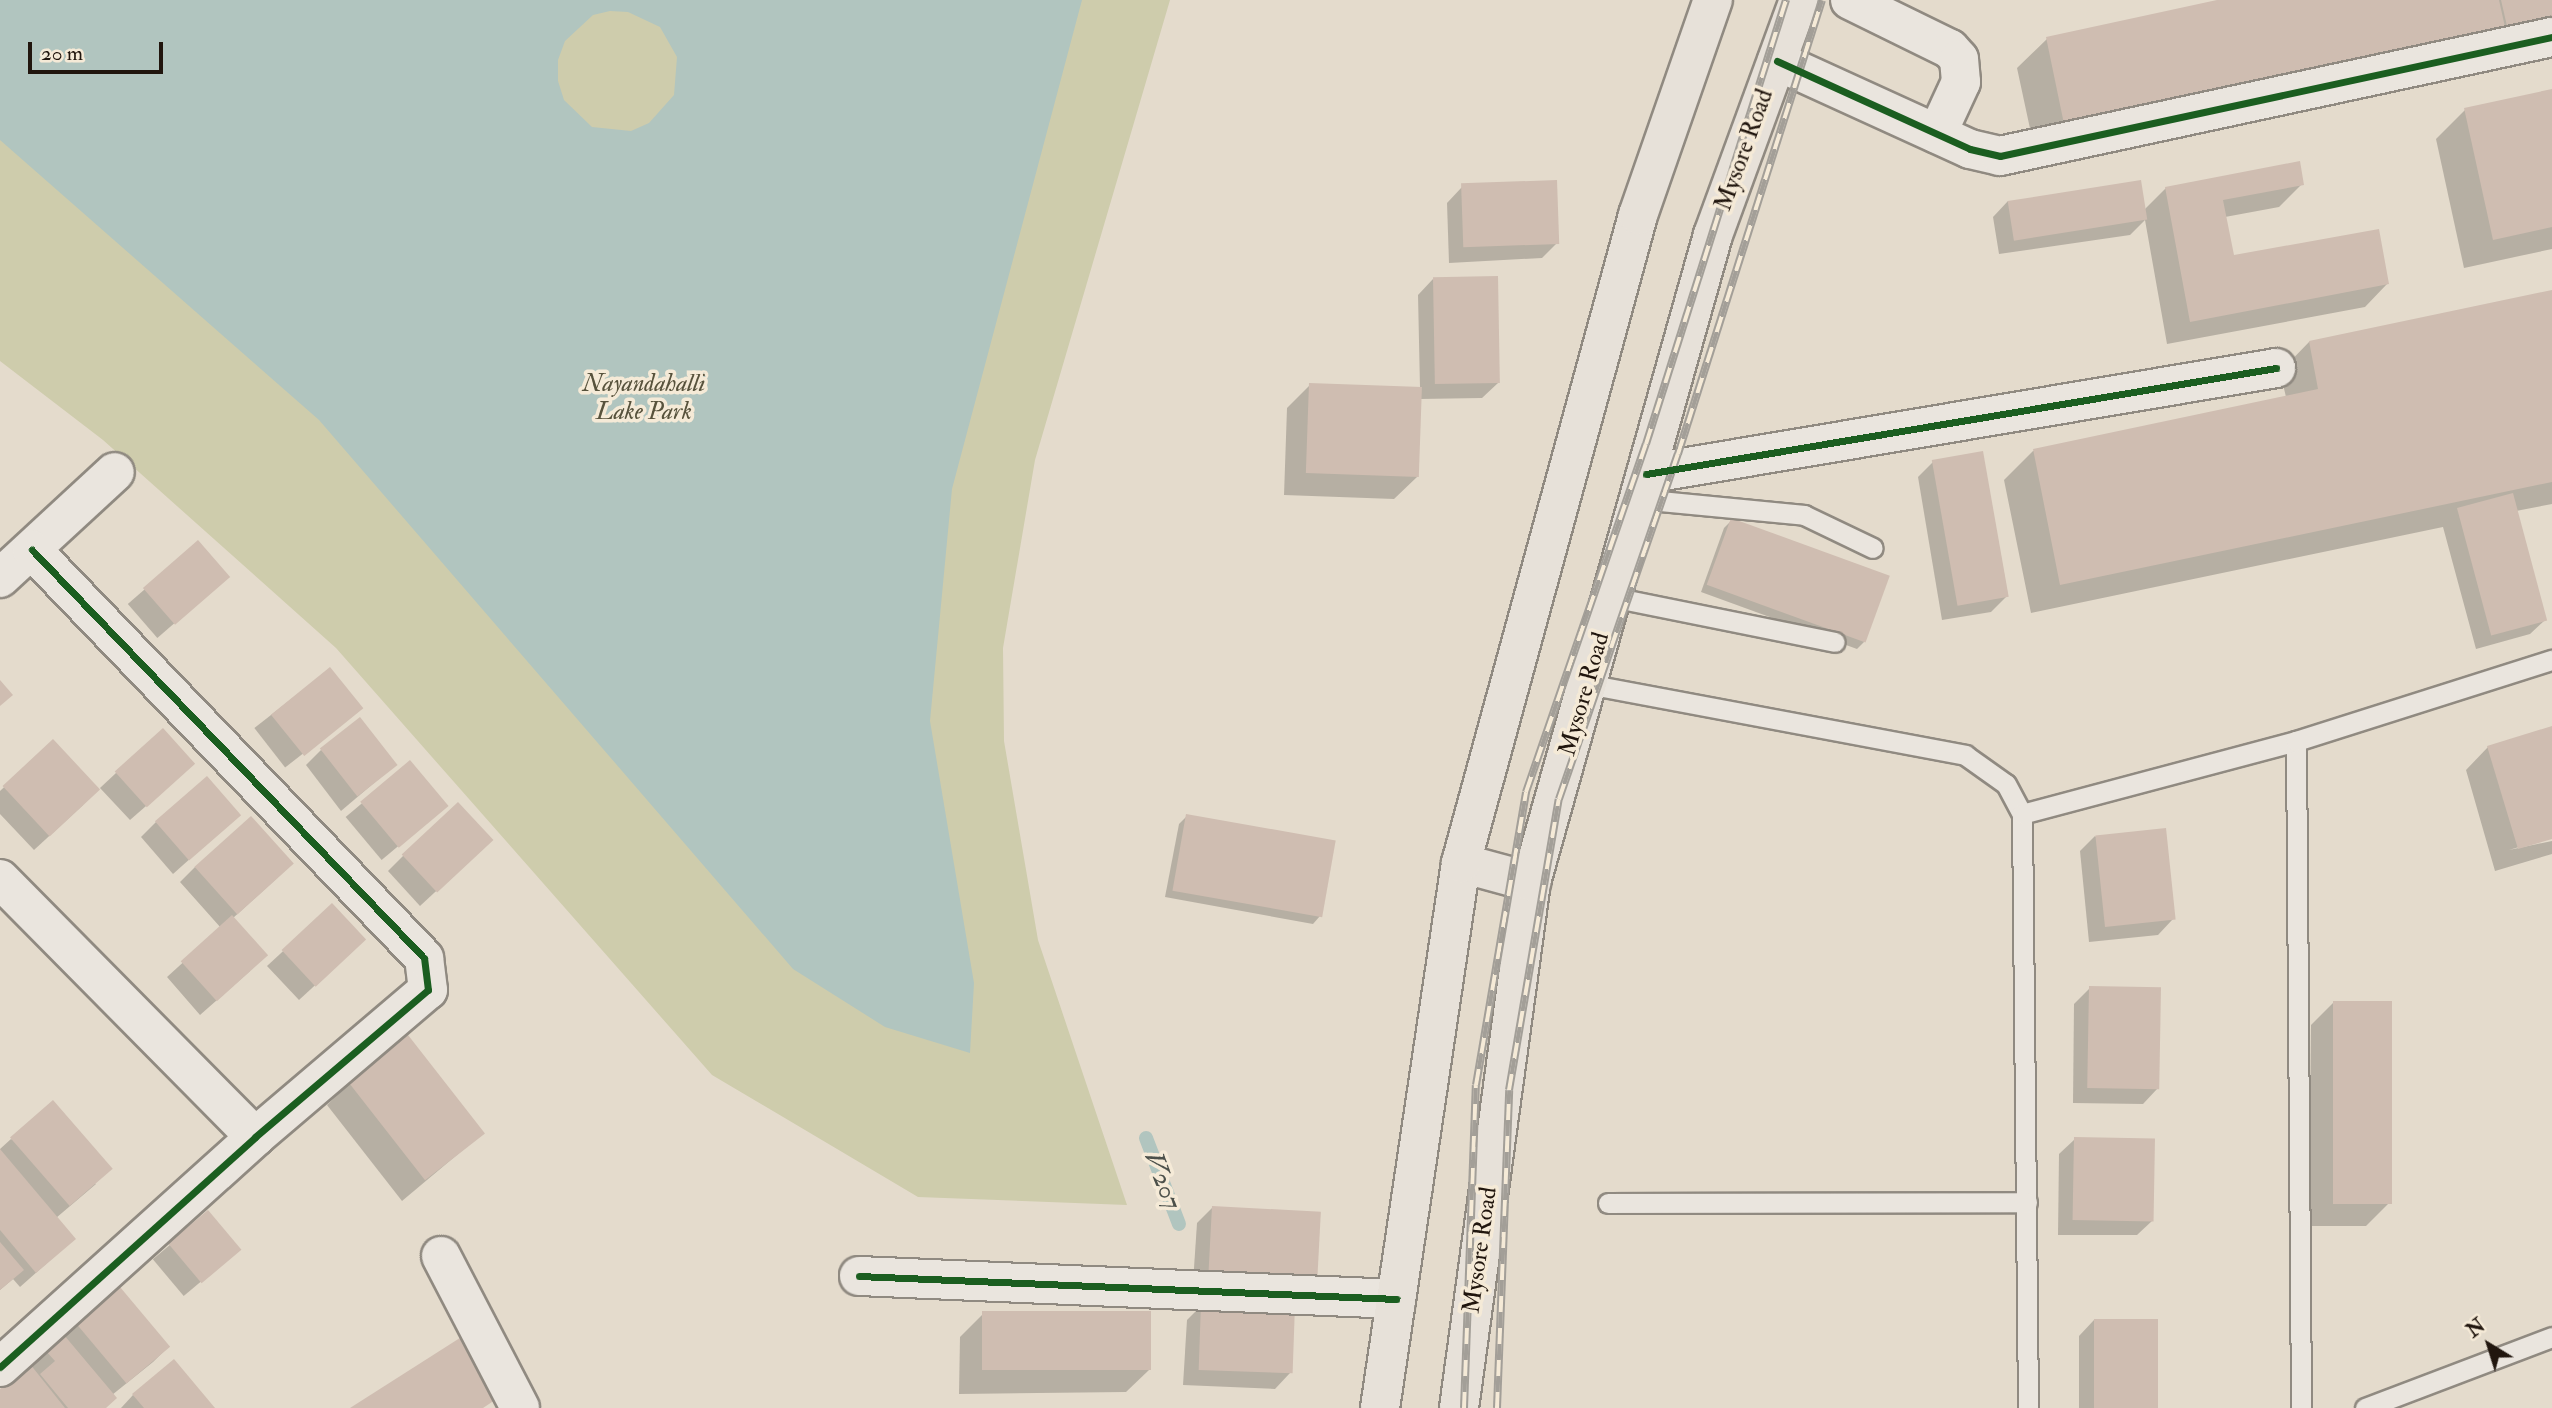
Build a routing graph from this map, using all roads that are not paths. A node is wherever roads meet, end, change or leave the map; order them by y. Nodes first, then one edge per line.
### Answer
1 (1713, 0) edge
2 (1799, 0) edge
3 (1850, 0) edge
4 (2552, 37) edge
5 (1777, 61) junction
6 (1937, 134) junction
7 (2276, 368) dead end
8 (115, 472) dead end
9 (1643, 486) junction
10 (1873, 548) dead end
11 (32, 550) junction
12 (0, 578) edge
13 (1612, 597) junction
14 (1835, 642) dead end
15 (2552, 660) edge
16 (1587, 684) junction
17 (2296, 741) junction
18 (2022, 814) junction
19 (1461, 863) junction
20 (0, 879) edge
21 (1531, 882) junction
22 (255, 1137) junction
23 (2027, 1202) junction
24 (1608, 1203) dead end
25 (441, 1256) dead end
26 (859, 1276) dead end
27 (1396, 1299) junction
28 (2552, 1337) edge
29 (0, 1367) edge
30 (520, 1408) edge
31 (1380, 1408) edge
32 (1459, 1408) edge
33 (2028, 1408) edge
34 (2301, 1408) edge
35 (2365, 1408) edge

1 - 19 highway
2 - 5 highway, Mysore Road
3 - 6 street
4 - 6 street
5 - 6 street
5 - 9 highway, Mysore Road
7 - 9 street
8 - 11 street
9 - 10 lane
9 - 13 highway, Mysore Road
11 - 12 street
11 - 22 street
13 - 14 lane
13 - 16 highway, Mysore Road
15 - 17 lane
16 - 18 lane
16 - 21 highway, Mysore Road
17 - 18 lane
17 - 34 lane
18 - 23 lane
19 - 21 highway
19 - 27 highway
20 - 22 street
21 - 32 highway, Mysore Road
22 - 29 street
23 - 24 lane
23 - 33 lane
25 - 30 street
26 - 27 street
27 - 31 highway
28 - 35 lane

